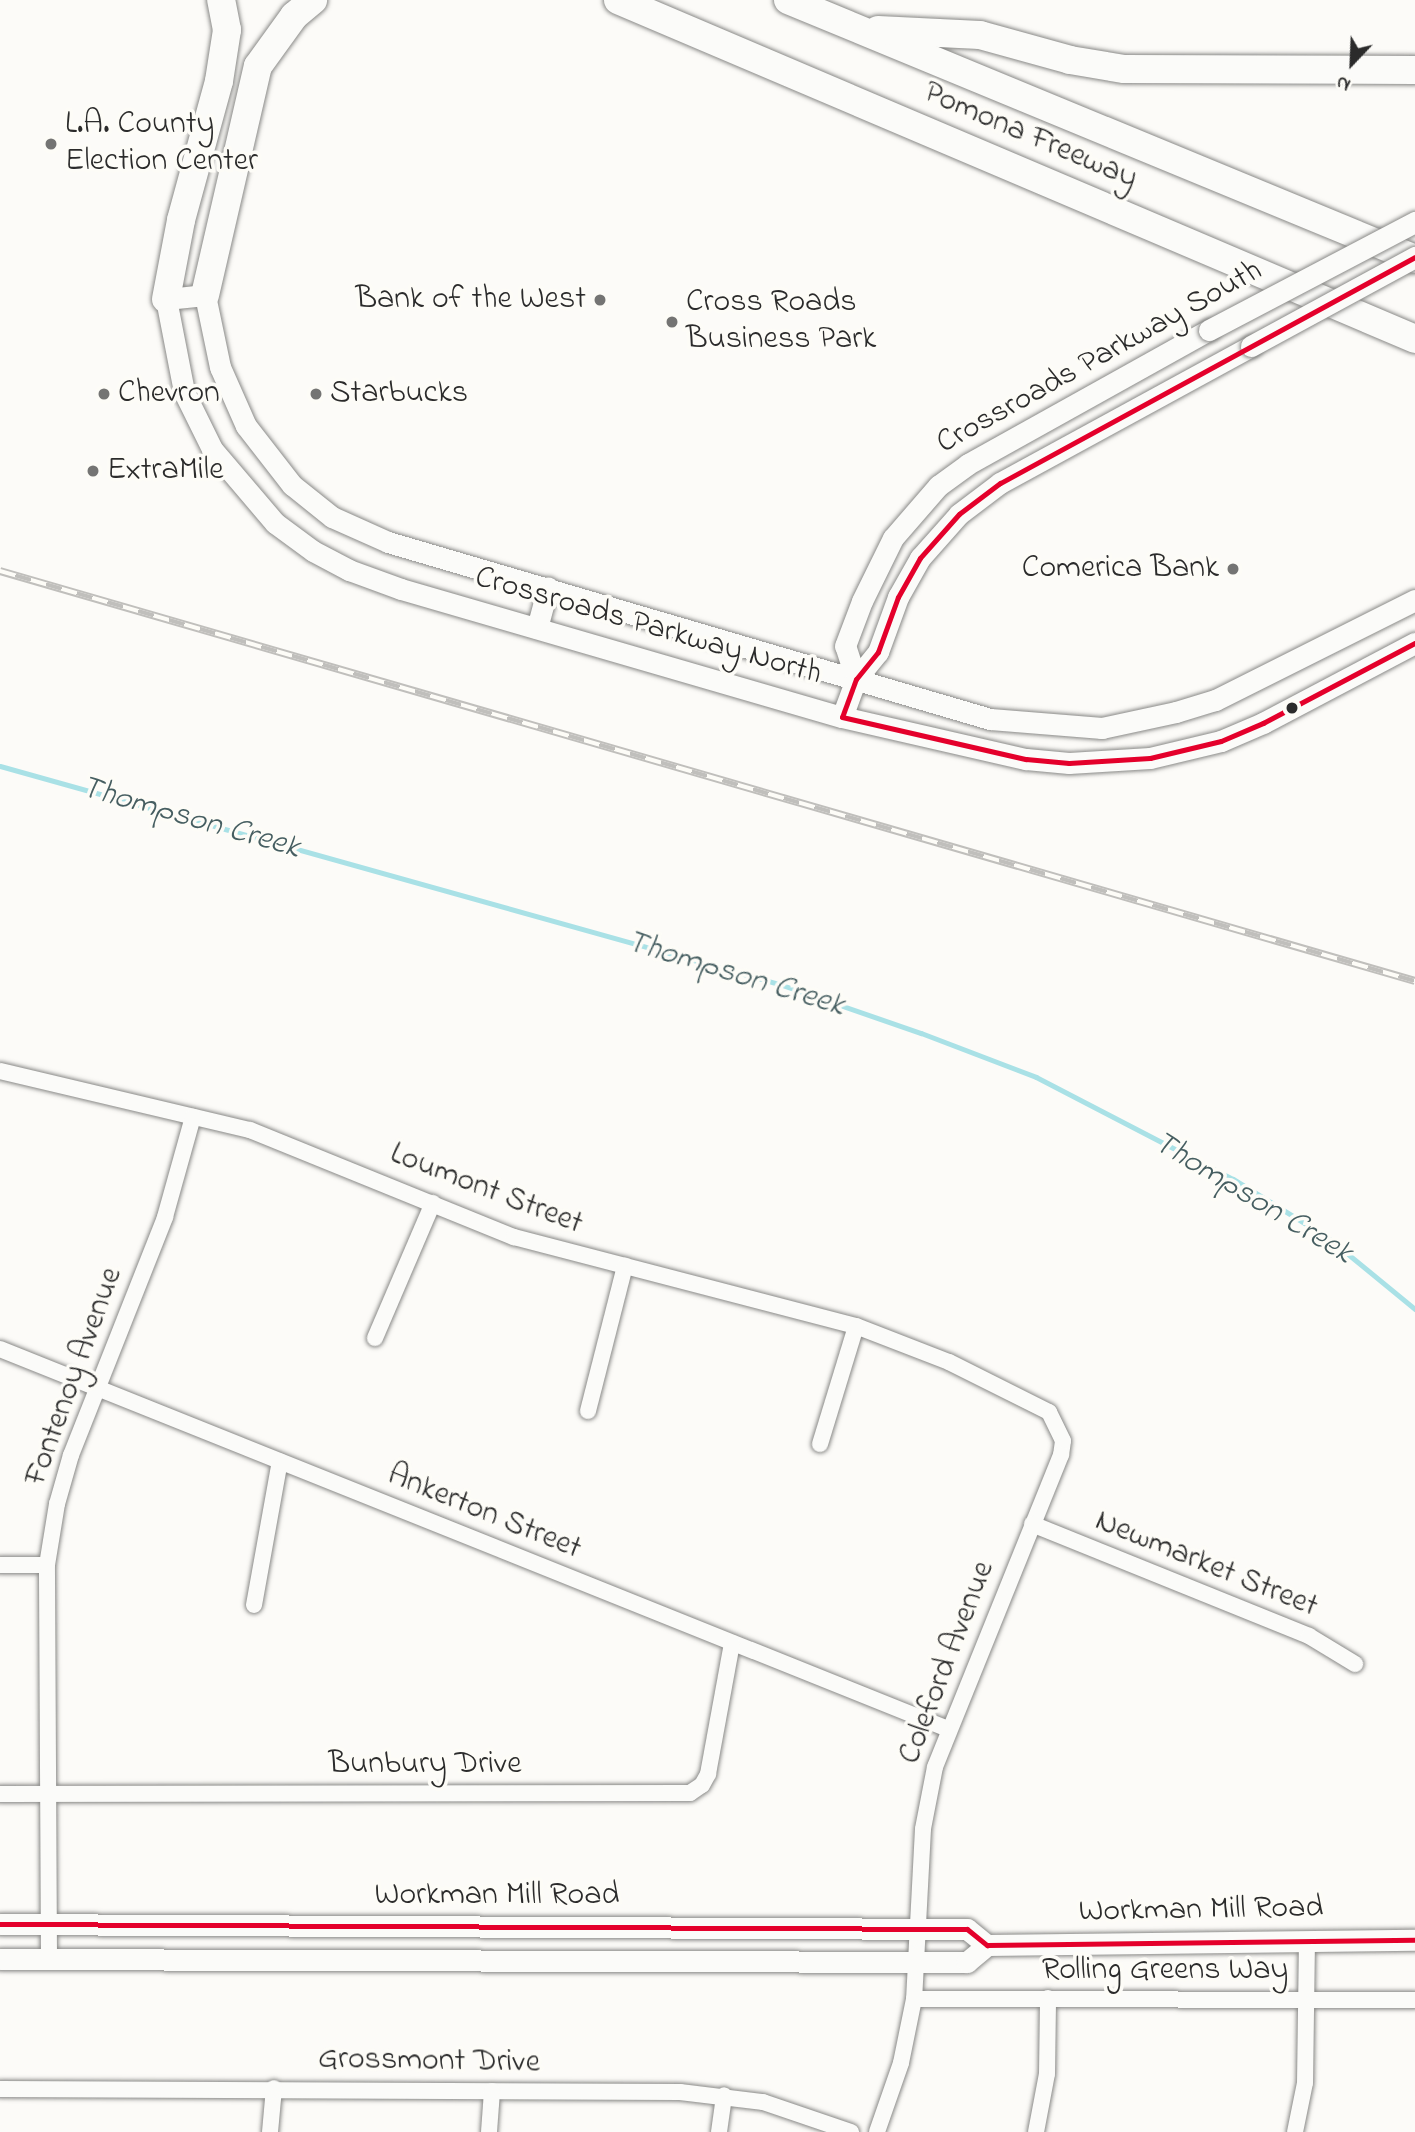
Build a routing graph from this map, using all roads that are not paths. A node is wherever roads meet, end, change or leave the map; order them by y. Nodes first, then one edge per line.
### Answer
1 (221, 0) edge
2 (313, 0) edge
3 (618, 0) edge
4 (788, 0) edge
5 (858, 29) junction
6 (1415, 70) edge
7 (1415, 222) edge
8 (1415, 258) edge
9 (205, 295) junction
10 (166, 299) junction
11 (1415, 339) edge
12 (548, 587) junction
13 (1415, 600) edge
14 (537, 628) junction
15 (1415, 643) edge
16 (856, 679) junction
17 (842, 717) junction
18 (1143, 721) junction
19 (1138, 760) junction
20 (0, 1071) edge
21 (193, 1116) junction
22 (433, 1203) junction
23 (625, 1266) junction
24 (856, 1325) junction
25 (375, 1338) dead end
26 (0, 1349) edge
27 (97, 1387) junction
28 (588, 1411) dead end
29 (1058, 1427) joint
30 (820, 1444) dead end
31 (280, 1461) junction
32 (1032, 1524) junction
33 (0, 1565) edge
34 (47, 1565) junction
35 (254, 1605) dead end
36 (732, 1643) junction
37 (1355, 1664) dead end
38 (948, 1729) junction
39 (0, 1794) edge
40 (48, 1794) junction
41 (0, 1924) edge
42 (49, 1925) junction
43 (918, 1929) junction
44 (1415, 1940) edge
45 (1307, 1942) junction
46 (988, 1945) junction
47 (49, 1958) junction
48 (0, 1959) edge
49 (916, 1961) junction
50 (1048, 1998) junction
51 (914, 1999) junction
52 (1307, 2000) junction
53 (1415, 2000) edge
54 (274, 2088) junction
55 (0, 2089) edge
56 (492, 2091) junction
57 (723, 2095) junction
58 (270, 2132) edge
59 (489, 2132) edge
60 (719, 2132) edge
61 (851, 2132) edge
62 (877, 2132) edge
63 (1036, 2132) edge
64 (1295, 2132) edge

1 - 10 highway
2 - 9 highway
3 - 11 highway, Pomona Freeway
4 - 5 highway, Pomona Freeway
5 - 6 highway
5 - 8 highway, Pomona Freeway
7 - 16 street, Crossroads Parkway South, bridge
8 - 16 street, Crossroads Parkway South, bridge
9 - 10 street
9 - 12 street, Crossroads Parkway North
10 - 14 street, Crossroads Parkway North
12 - 14 street
12 - 16 street, Crossroads Parkway North
13 - 18 street, Crossroads Parkway North
14 - 17 street, Crossroads Parkway North
15 - 19 street, Crossroads Parkway North
16 - 17 street, Crossroads Parkway South
16 - 18 street, Crossroads Parkway North
17 - 19 street, Crossroads Parkway North
18 - 19 street
20 - 21 street, Loumont Street
21 - 22 street, Loumont Street
21 - 27 street, Fontenoy Avenue
22 - 23 street, Loumont Street
22 - 25 street
23 - 24 street, Loumont Street
23 - 28 street
24 - 29 street, Loumont Street
24 - 30 street
26 - 27 street, Ankerton Street
27 - 31 street, Ankerton Street
27 - 34 street, Fontenoy Avenue
29 - 32 street, Coleford Avenue
31 - 35 street
31 - 36 street, Ankerton Street
32 - 37 street, Newmarket Street
32 - 38 street, Coleford Avenue
33 - 34 street
34 - 40 street, Fontenoy Avenue
36 - 38 street, Ankerton Street
36 - 40 street, Bunbury Drive
38 - 43 street, Coleford Avenue
39 - 40 street, Bunbury Drive
40 - 42 street, Fontenoy Avenue
41 - 42 street, Workman Mill Road
42 - 43 street, Workman Mill Road
42 - 47 street, Fontenoy Avenue
43 - 46 street, Workman Mill Road
43 - 49 street, Coleford Avenue
44 - 45 street, Workman Mill Road
45 - 46 street, Workman Mill Road
45 - 52 street
46 - 49 street, Workman Mill Road
47 - 48 street, Workman Mill Road
47 - 49 street, Workman Mill Road
49 - 51 street, Coleford Avenue
50 - 51 street, Rolling Greens Way
50 - 52 street, Rolling Greens Way
50 - 63 street
51 - 62 street, Coleford Avenue
52 - 53 street, Rolling Greens Way
52 - 64 street
54 - 55 street, Grossmont Drive
54 - 56 street, Grossmont Drive
54 - 58 street
56 - 57 street, Grossmont Drive
56 - 59 street
57 - 60 street
57 - 61 street, Grossmont Drive

